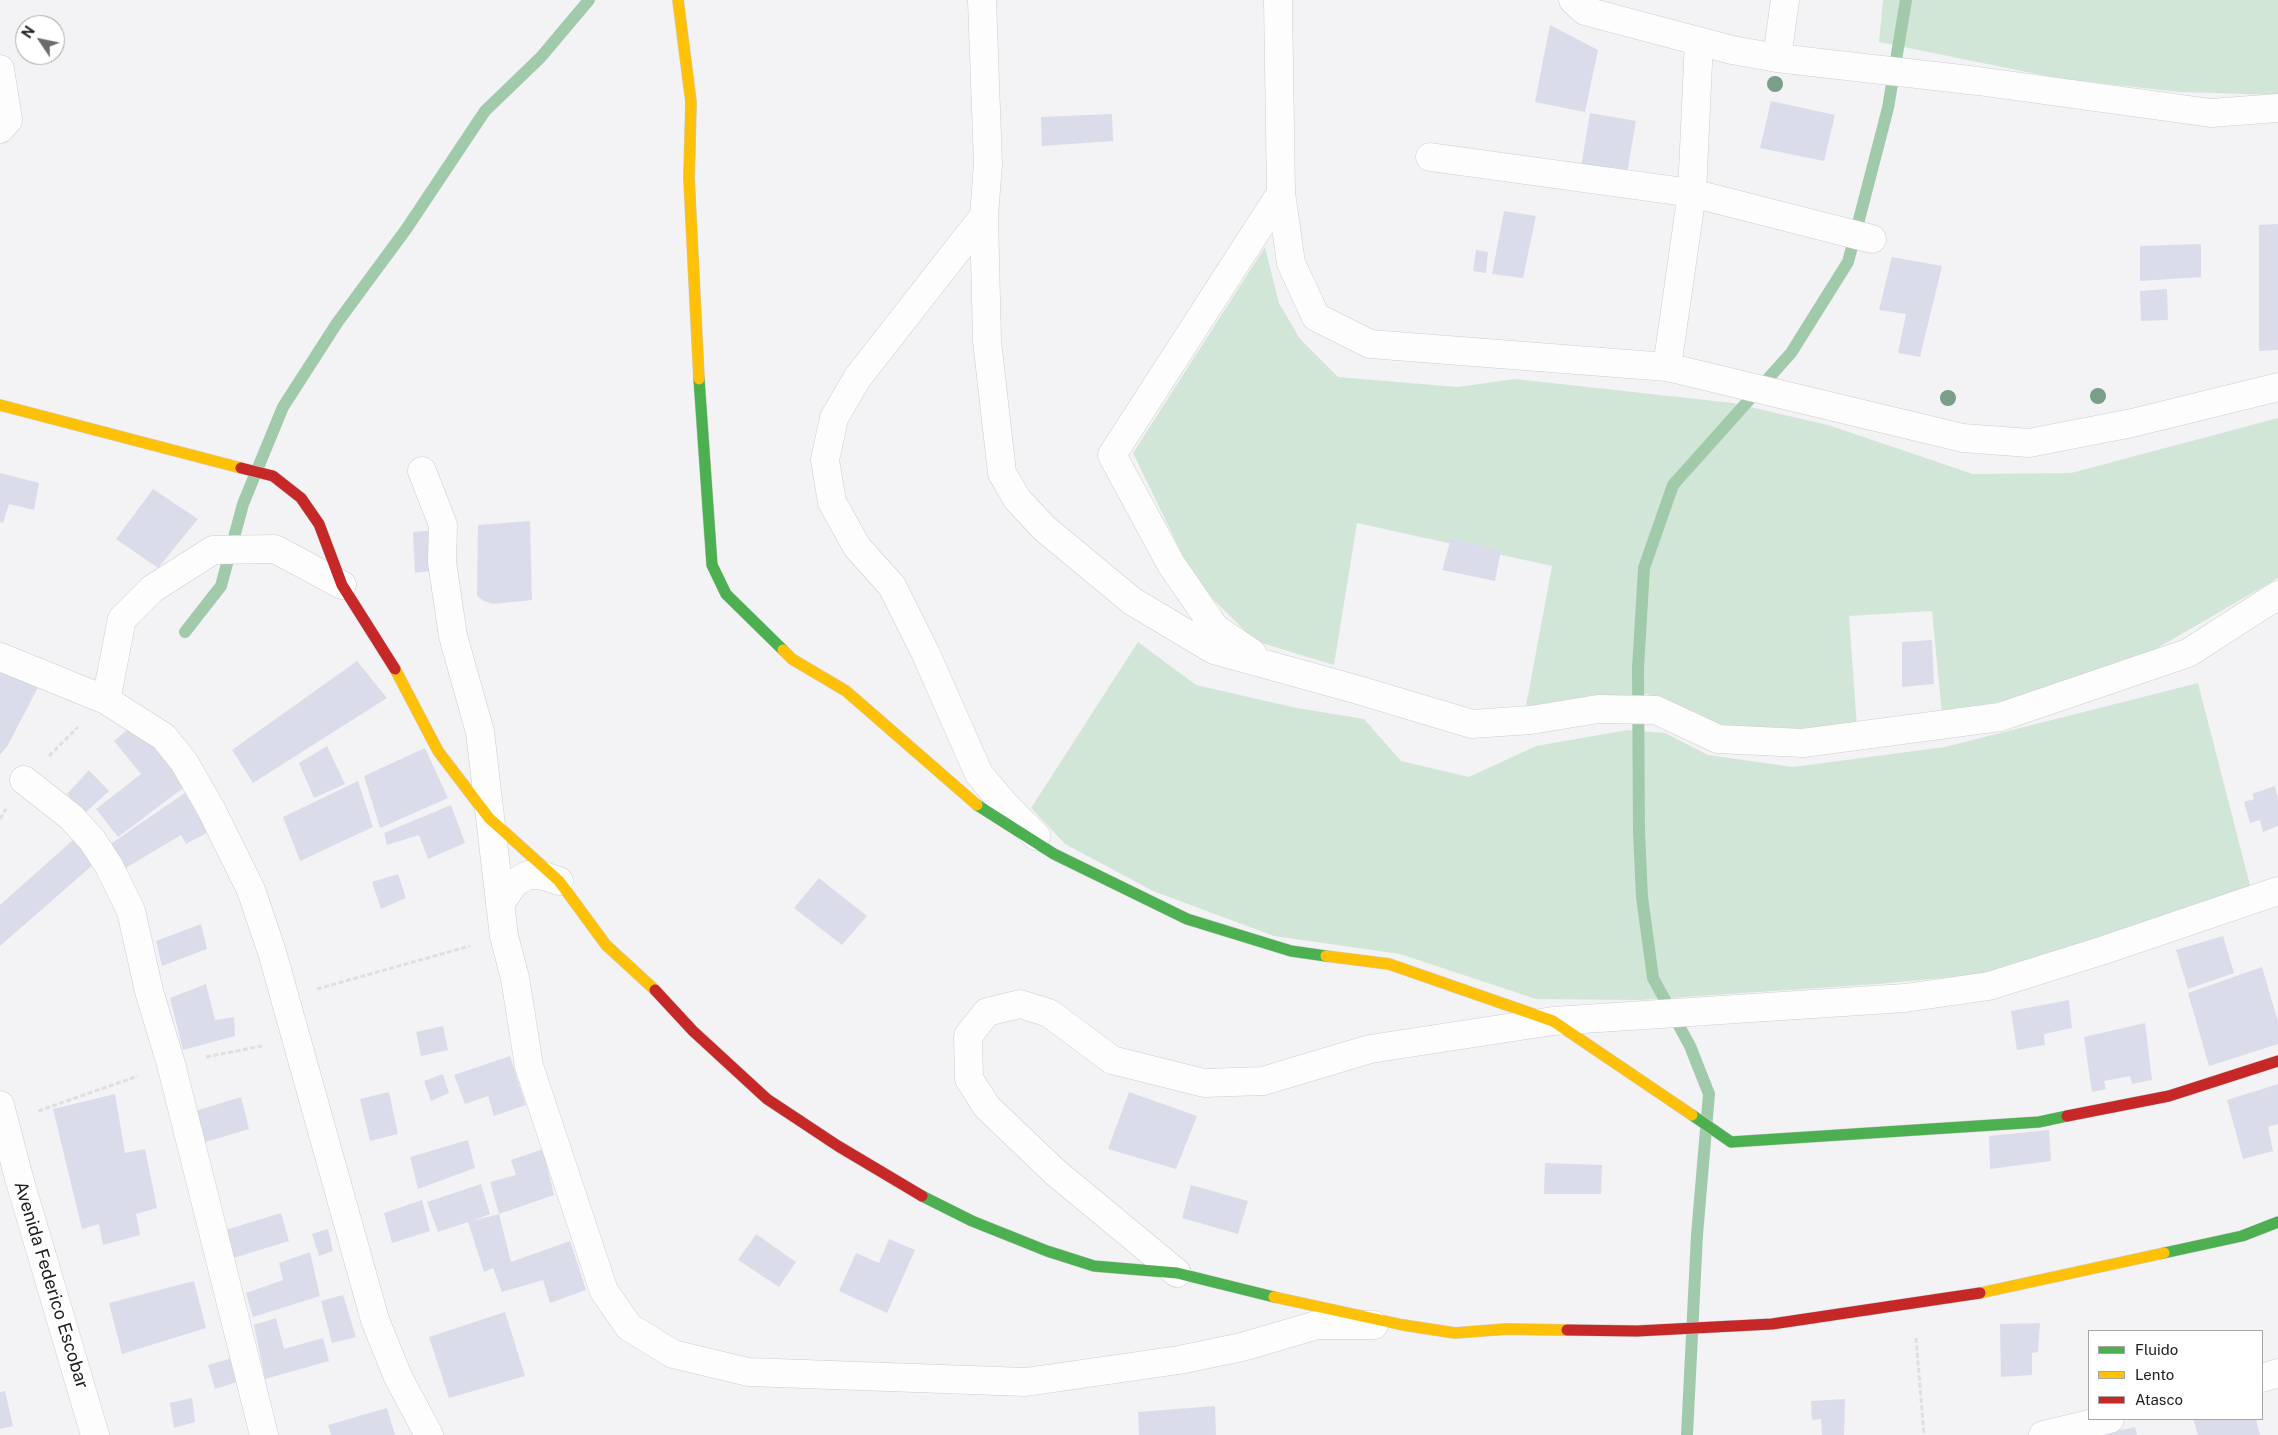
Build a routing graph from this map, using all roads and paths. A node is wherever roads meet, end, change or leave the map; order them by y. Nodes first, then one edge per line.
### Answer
1 (678, 0) edge
2 (982, 0) edge
3 (1278, 0) edge
4 (1574, 0) edge
5 (1785, 0) edge
6 (1699, 41) junction
7 (1777, 58) junction
8 (0, 70) edge
9 (2278, 108) edge
10 (0, 129) edge
11 (1430, 157) dead end
12 (1281, 193) junction
13 (1692, 193) junction
14 (984, 216) junction
15 (1872, 239) dead end
16 (1667, 367) junction
17 (2278, 387) edge
18 (0, 404) edge
19 (422, 472) dead end
20 (342, 585) junction
21 (2278, 595) edge
22 (0, 657) edge
23 (1272, 667) junction
24 (106, 700) junction
25 (24, 780) dead end
26 (489, 818) junction
27 (1054, 854) junction
28 (560, 881) junction
29 (2278, 891) edge
30 (500, 904) junction
31 (504, 936) junction
32 (286, 998) junction
33 (1553, 1021) junction
34 (2278, 1061) edge
35 (0, 1105) edge
36 (2278, 1222) edge
37 (1177, 1273) junction
38 (1913, 1304) junction
39 (1403, 1325) junction
40 (2278, 1373) edge
41 (2263, 1378) edge
42 (2106, 1420) edge
43 (95, 1435) edge
44 (264, 1435) edge
45 (429, 1435) edge
46 (1924, 1435) edge
47 (2043, 1435) edge

1 - 27 street
2 - 14 street
3 - 12 street
4 - 6 street
5 - 7 street
6 - 7 street
6 - 13 street
7 - 9 street
8 - 10 street
11 - 13 street
12 - 16 street
12 - 23 street
13 - 15 street
13 - 16 street
14 - 23 street
14 - 27 street
16 - 17 street
18 - 20 street
19 - 26 street
20 - 24 street
20 - 26 street
21 - 23 street
22 - 24 street
24 - 32 street
25 - 44 street
26 - 28 street
26 - 30 street
27 - 33 street
28 - 30 street
28 - 37 street
29 - 33 street
30 - 31 street
31 - 32 path
31 - 39 street
32 - 45 street
33 - 34 street
33 - 37 street
35 - 43 street, Avenida Federico Escobar
36 - 38 street
37 - 39 street
38 - 39 street
38 - 46 path
40 - 41 street
42 - 47 street

